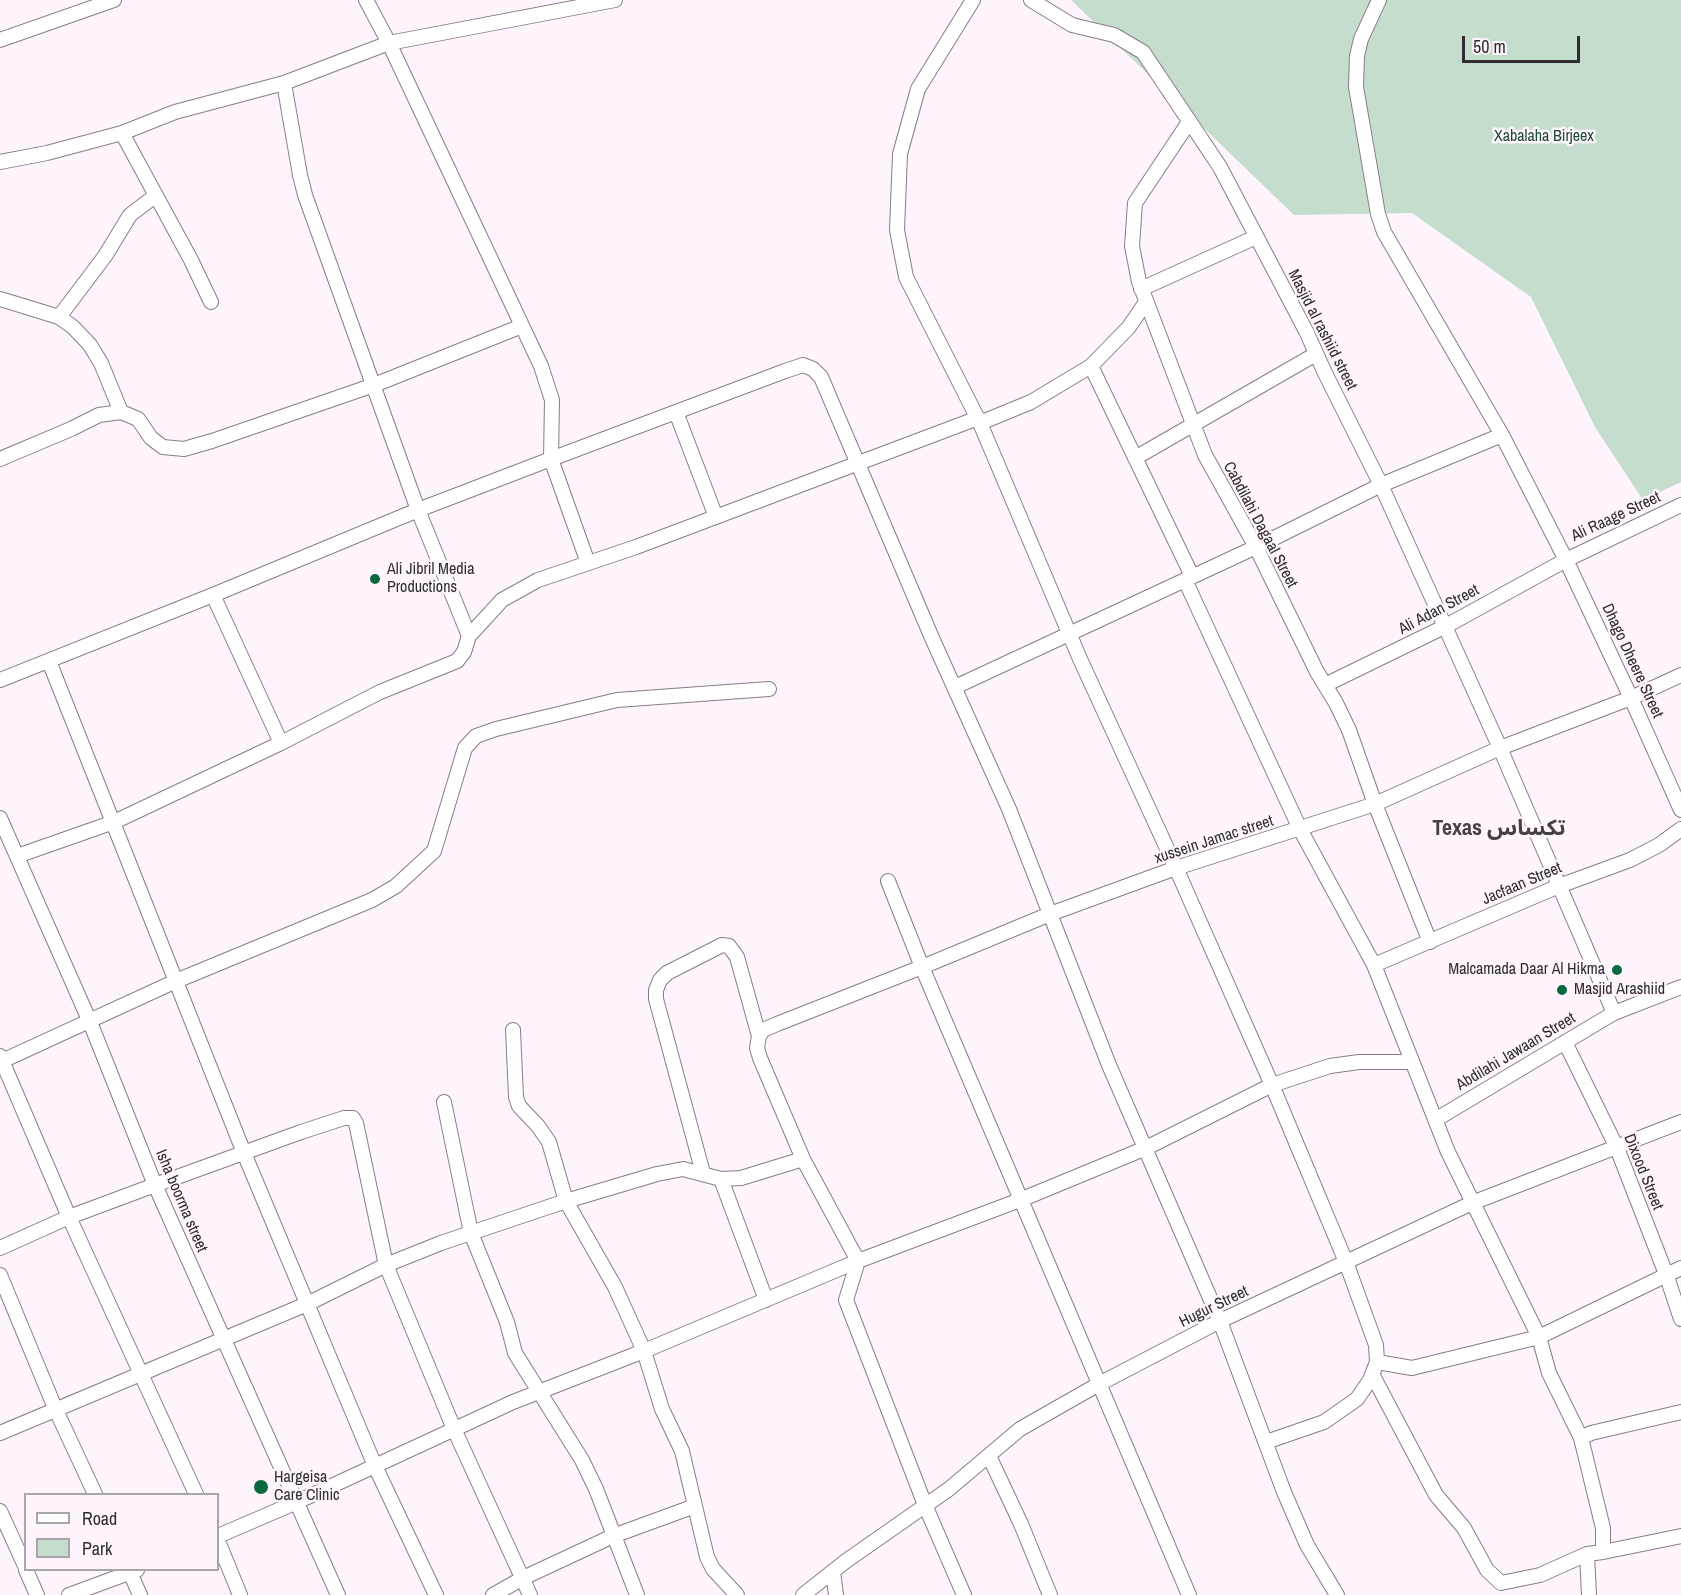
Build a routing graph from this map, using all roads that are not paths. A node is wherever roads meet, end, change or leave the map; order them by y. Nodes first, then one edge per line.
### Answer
1 (114, 0) edge
2 (366, 0) edge
3 (973, 0) edge
4 (1031, 0) edge
5 (1379, 0) edge
6 (607, 1) edge
7 (0, 40) edge
8 (389, 43) junction
9 (284, 83) junction
10 (1189, 122) junction
11 (122, 133) junction
12 (0, 162) edge
13 (155, 196) junction
14 (1256, 237) junction
15 (1144, 296) junction
16 (0, 299) edge
17 (211, 302) dead end
18 (59, 317) junction
19 (522, 326) junction
20 (1316, 354) junction
21 (1091, 366) junction
22 (374, 385) junction
23 (121, 412) junction
24 (676, 412) junction
25 (979, 421) junction
26 (1193, 424) junction
27 (1503, 435) junction
28 (1135, 458) junction
29 (0, 459) edge
30 (551, 459) junction
31 (858, 465) junction
32 (1381, 485) junction
33 (1681, 505) edge
34 (418, 510) junction
35 (716, 517) junction
36 (1256, 547) junction
37 (1566, 560) junction
38 (588, 563) junction
39 (1189, 578) junction
40 (213, 595) junction
41 (1446, 627) junction
42 (1070, 634) junction
43 (469, 636) junction
44 (49, 661) junction
45 (1681, 675) edge
46 (0, 680) edge
47 (1325, 685) junction
48 (955, 687) junction
49 (769, 689) dead end
50 (1631, 698) junction
51 (281, 743) junction
52 (1500, 748) junction
53 (1375, 804) junction
54 (1681, 810) edge
55 (0, 818) edge
56 (114, 822) junction
57 (1300, 829) junction
58 (1681, 829) edge
59 (17, 856) junction
60 (1176, 868) junction
61 (888, 881) dead end
62 (1558, 886) junction
63 (1050, 914) junction
64 (1430, 942) junction
65 (1374, 965) junction
66 (922, 967) junction
67 (176, 981) junction
68 (1681, 987) edge
69 (1614, 1013) junction
70 (90, 1022) junction
71 (513, 1030) dead end
72 (759, 1036) junction
73 (1565, 1042) junction
74 (1, 1060) edge
75 (1412, 1062) junction
76 (1272, 1085) junction
77 (444, 1102) dead end
78 (1435, 1120) junction
79 (1681, 1122) edge
80 (1146, 1148) junction
81 (1617, 1148) junction
82 (244, 1153) junction
83 (803, 1159) junction
84 (704, 1173) junction
85 (721, 1179) junction
86 (155, 1185) junction
87 (1020, 1200) junction
88 (566, 1201) junction
89 (1472, 1203) junction
90 (69, 1217) junction
91 (471, 1233) junction
92 (0, 1248) edge
93 (858, 1261) junction
94 (1346, 1262) junction
95 (386, 1265) junction
96 (1681, 1268) edge
97 (1666, 1274) junction
98 (0, 1275) edge
99 (766, 1300) junction
100 (307, 1304) junction
101 (1681, 1319) edge
102 (1220, 1321) junction
103 (1539, 1337) junction
104 (223, 1338) junction
105 (644, 1351) junction
106 (1374, 1368) junction
107 (140, 1373) junction
108 (1099, 1384) junction
109 (538, 1391) junction
110 (55, 1408) junction
111 (1681, 1412) edge
112 (454, 1429) junction
113 (0, 1433) edge
114 (1581, 1438) junction
115 (1266, 1442) junction
116 (989, 1456) junction
117 (375, 1466) junction
118 (95, 1493) edge
119 (196, 1493) edge
120 (297, 1502) junction
121 (925, 1505) junction
122 (695, 1506) junction
123 (0, 1511) edge
124 (219, 1536) edge
125 (613, 1536) junction
126 (1681, 1536) edge
127 (219, 1542) edge
128 (1603, 1552) junction
129 (1587, 1554) junction
130 (24, 1565) edge
131 (27, 1571) edge
132 (129, 1571) edge
133 (132, 1571) edge
134 (833, 1571) junction
135 (523, 1578) junction
136 (37, 1595) edge
137 (69, 1595) edge
138 (140, 1595) edge
139 (240, 1595) edge
140 (338, 1595) edge
141 (436, 1595) edge
142 (492, 1595) edge
143 (530, 1595) edge
144 (637, 1595) edge
145 (737, 1595) edge
146 (803, 1595) edge
147 (836, 1595) edge
148 (964, 1595) edge
149 (1050, 1595) edge
150 (1188, 1595) edge
151 (1337, 1595) edge
152 (1589, 1595) edge

1 - 7 street
2 - 8 street
3 - 25 street
4 - 10 street, Masjid al rashiid street
5 - 27 street, Dhago Dheere Street
6 - 8 street
8 - 9 street
8 - 19 street
9 - 11 street
9 - 22 street
10 - 14 street, Masjid al rashiid street
10 - 15 street, Cabdilahi Dagaal Street
11 - 12 street
11 - 13 street
13 - 17 street
13 - 18 street
14 - 15 street
14 - 20 street, Masjid al rashiid street
15 - 21 street
15 - 26 street, Cabdilahi Dagaal Street
16 - 18 street
18 - 23 street
19 - 22 street
19 - 30 street
20 - 26 street
20 - 32 street, Masjid al rashiid street
21 - 25 street
21 - 28 street
22 - 23 street
22 - 34 street
23 - 29 street
24 - 30 street
24 - 31 street
24 - 35 street
25 - 31 street
25 - 42 street
26 - 28 street
26 - 36 street, Cabdilahi Dagaal Street
27 - 32 street
27 - 37 street, Dhago Dheere Street
28 - 39 street
30 - 34 street
30 - 38 street
31 - 35 street
31 - 48 street
32 - 36 street
32 - 41 street, Masjid al rashiid street
33 - 37 street, Ali Raage Street
34 - 40 street
34 - 43 street
35 - 38 street
36 - 39 street
36 - 47 street, Cabdilahi Dagaal Street
37 - 41 street, Ali Adan Street
37 - 50 street, Dhago Dheere Street
38 - 43 street
39 - 42 street
39 - 57 street
40 - 44 street
40 - 51 street
41 - 47 street, Ali Adan Street
41 - 52 street, Masjid al rashiid street
42 - 48 street
42 - 60 street
43 - 51 street
44 - 46 street
44 - 56 street
45 - 50 street, xussein Jamac street
47 - 53 street, Cabdilahi Dagaal Street
48 - 63 street
49 - 67 street
50 - 52 street, xussein Jamac street
50 - 54 street, Dhago Dheere Street
51 - 56 street
52 - 53 street, xussein Jamac street
52 - 62 street, Masjid al rashiid street
53 - 57 street, xussein Jamac street
53 - 64 street, Cabdilahi Dagaal Street
55 - 59 street, Isha boorma street
56 - 59 street
56 - 67 street
57 - 60 street, xussein Jamac street
57 - 65 street
58 - 62 street, Jacfaan Street
59 - 70 street, Isha boorma street
60 - 63 street, xussein Jamac street
60 - 76 street
61 - 66 street
62 - 64 street, Jacfaan Street
62 - 69 street, Masjid al rashiid street
63 - 66 street, xussein Jamac street
63 - 80 street
64 - 65 street, Jacfaan Street
65 - 75 street
66 - 72 street, xussein Jamac street
66 - 87 street
67 - 70 street
67 - 82 street
68 - 69 street, Abdilahi Jawaan Street
69 - 73 street, Abdilahi Jawaan Street
70 - 74 street
70 - 86 street, Isha boorma street
71 - 88 street
72 - 83 street
72 - 84 street
73 - 78 street, Abdilahi Jawaan Street
73 - 81 street, Dixood Street
74 - 90 street
75 - 76 street
75 - 78 street
76 - 80 street
76 - 94 street
77 - 91 street
78 - 89 street
79 - 81 street, Hugur Street
80 - 87 street
80 - 102 street
81 - 89 street, Hugur Street
81 - 97 street, Dixood Street
82 - 86 street
82 - 95 street
82 - 100 street
83 - 85 street
83 - 93 street
84 - 85 street
84 - 88 street
85 - 99 street
86 - 90 street
86 - 104 street, Isha boorma street
87 - 93 street
87 - 108 street
88 - 91 street
88 - 105 street
89 - 94 street, Hugur Street
89 - 103 street
90 - 92 street
90 - 107 street
91 - 95 street
91 - 109 street
93 - 99 street
93 - 121 street
94 - 102 street, Hugur Street
94 - 106 street
95 - 100 street
95 - 112 street
96 - 97 street
97 - 101 street, Dixood Street
97 - 103 street
98 - 110 street
99 - 105 street
100 - 104 street
100 - 117 street
102 - 108 street, Hugur Street
102 - 115 street
103 - 106 street
103 - 114 street
104 - 107 street
104 - 120 street, Isha boorma street
105 - 109 street
105 - 122 street
106 - 115 street
106 - 129 street
107 - 110 street
107 - 119 street
108 - 116 street, Hugur Street
108 - 150 street
109 - 112 street
109 - 125 street
110 - 113 street
110 - 118 street
111 - 114 street
112 - 117 street
112 - 135 street
114 - 128 street
115 - 151 street
116 - 121 street, Hugur Street
116 - 149 street
117 - 120 street
117 - 141 street
120 - 124 street
120 - 140 street, Isha boorma street
121 - 134 street, Hugur Street
121 - 148 street
122 - 125 street
122 - 145 street
123 - 130 street
125 - 135 street
125 - 144 street
126 - 128 street
127 - 139 street
128 - 129 street
129 - 152 street
131 - 136 street
132 - 137 street
133 - 138 street
134 - 146 street, Hugur Street
134 - 147 street
135 - 142 street
135 - 143 street

